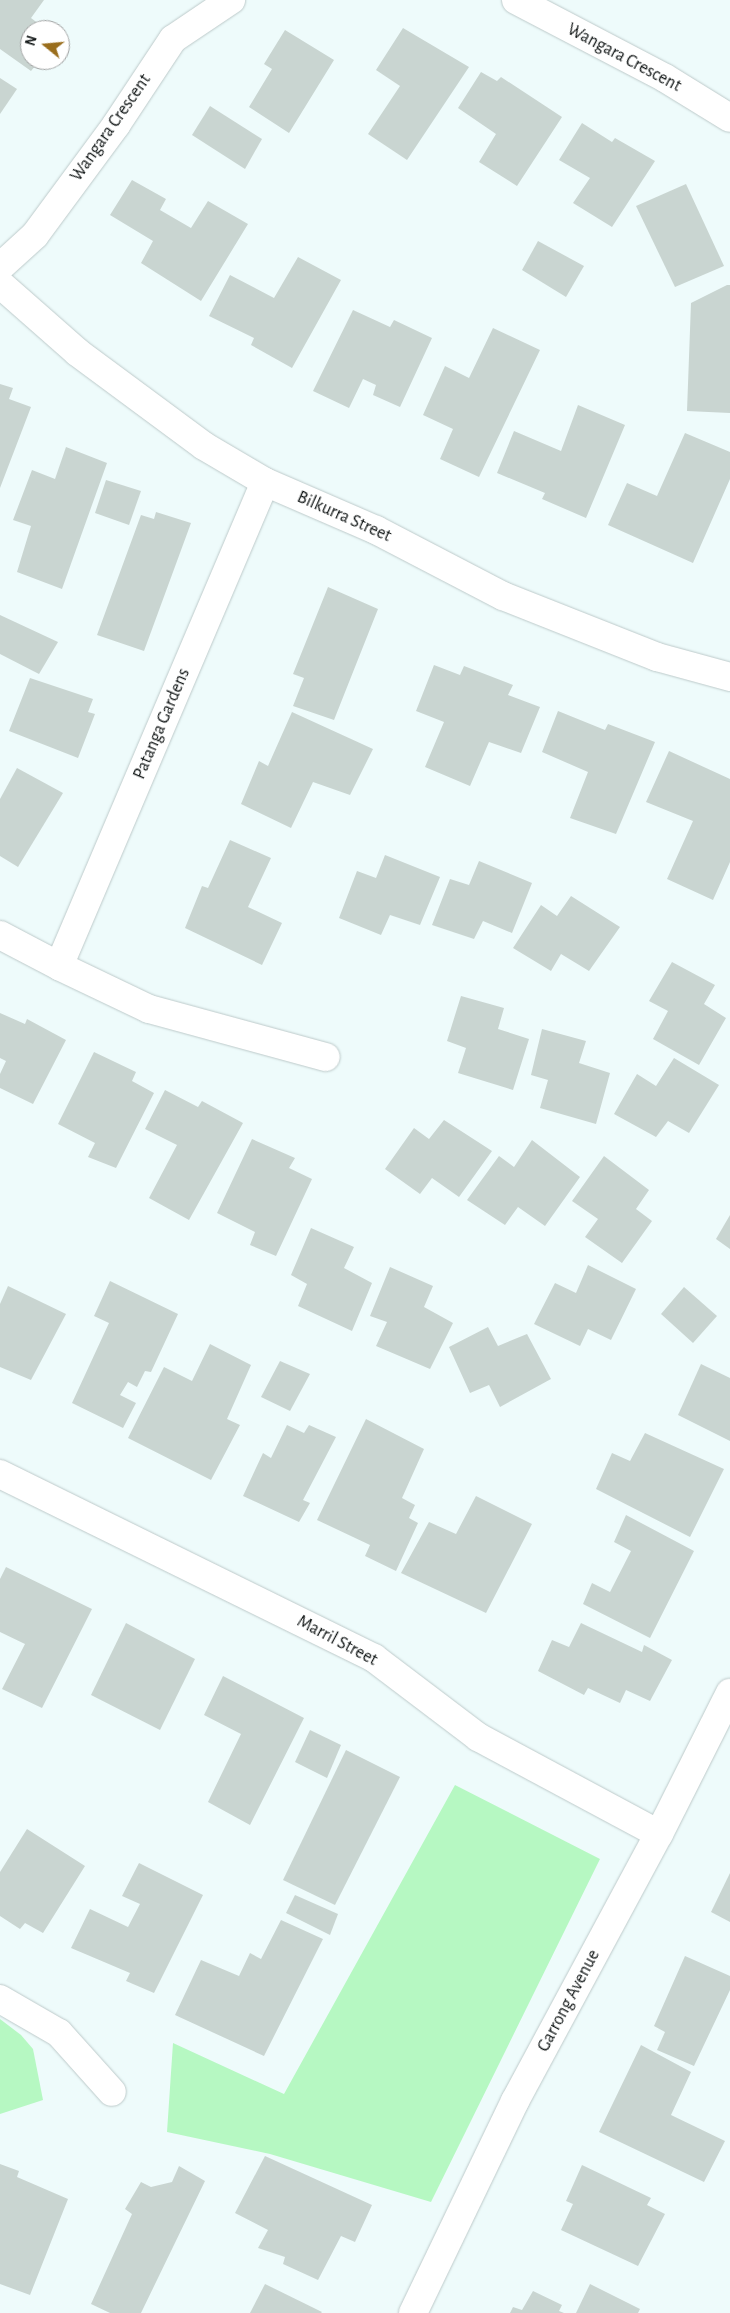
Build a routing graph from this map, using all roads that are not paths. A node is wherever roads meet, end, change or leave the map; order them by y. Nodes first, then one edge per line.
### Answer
1 (231, 0) edge
2 (516, 0) edge
3 (730, 118) edge
4 (0, 267) edge
5 (0, 284) edge
6 (265, 482) junction
7 (730, 676) edge
8 (0, 936) edge
9 (59, 966) junction
10 (326, 1057) dead end
11 (0, 1474) edge
12 (730, 1693) edge
13 (659, 1834) junction
14 (0, 1999) edge
15 (112, 2092) dead end
16 (413, 2313) edge

1 - 4 street, Wangara Crescent
2 - 3 street, Wangara Crescent
5 - 6 street, Bilkurra Street
6 - 7 street, Bilkurra Street
6 - 9 street, Patanga Gardens
8 - 9 street
9 - 10 street
11 - 13 street, Marril Street
12 - 13 street, Garrong Avenue
13 - 16 street, Garrong Avenue
14 - 15 street

